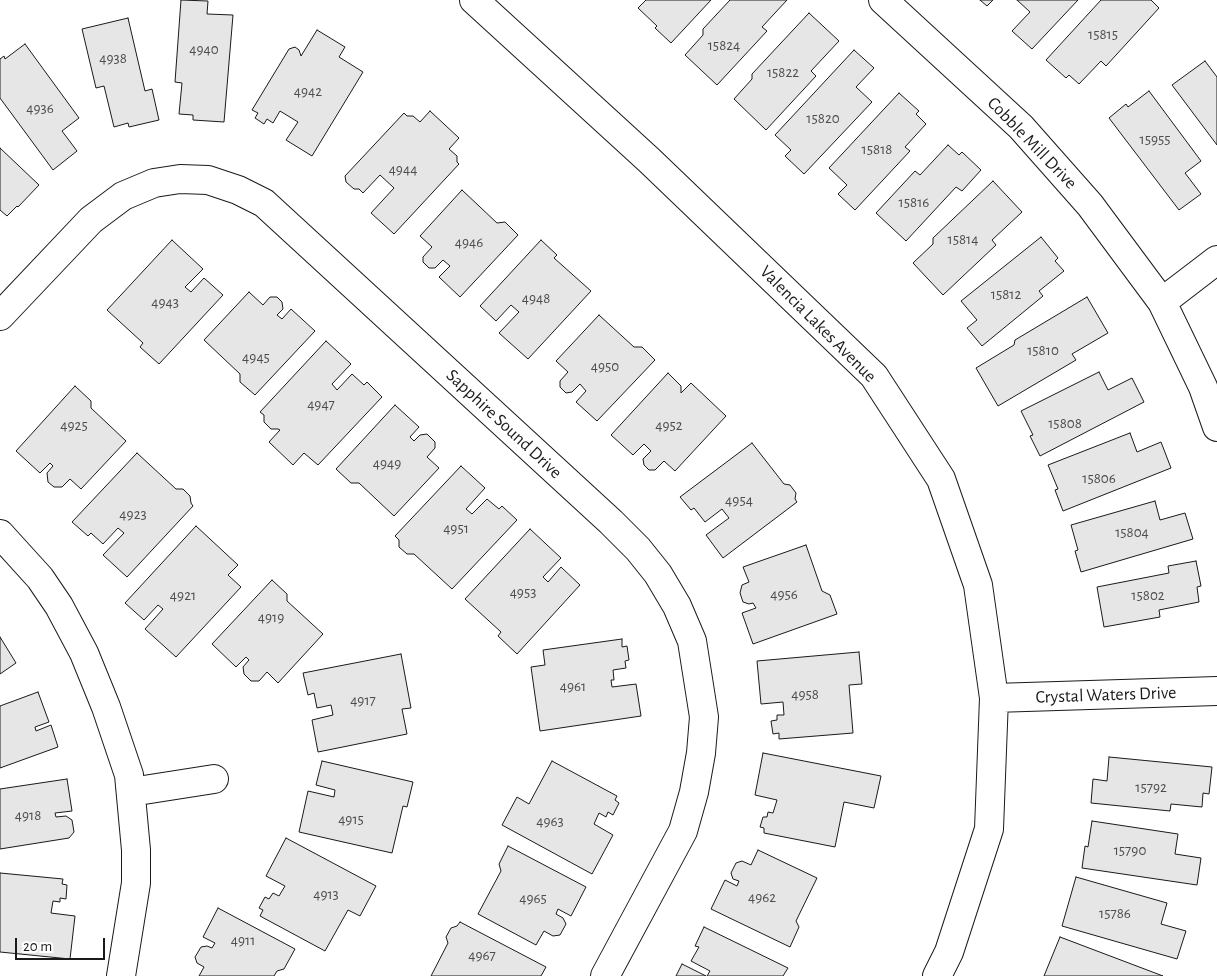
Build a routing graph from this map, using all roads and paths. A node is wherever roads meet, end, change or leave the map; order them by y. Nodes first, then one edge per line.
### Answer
1 (474, 0) edge
2 (883, 0) edge
3 (1217, 260) edge
4 (1162, 302) junction
5 (0, 316) edge
6 (1217, 427) edge
7 (0, 534) edge
8 (1217, 691) edge
9 (994, 698) junction
10 (214, 780) dead end
11 (130, 792) junction
12 (121, 976) edge
13 (605, 976) edge
14 (937, 976) edge

1 - 9 street, Valencia Lakes Avenue
2 - 4 street, Cobble Mill Drive
3 - 4 street
4 - 6 street, Cobble Mill Drive
5 - 13 street, Sapphire Sound Drive
7 - 11 street
8 - 9 street, Crystal Waters Drive
9 - 14 street, Valencia Lakes Avenue
10 - 11 street
11 - 12 street

